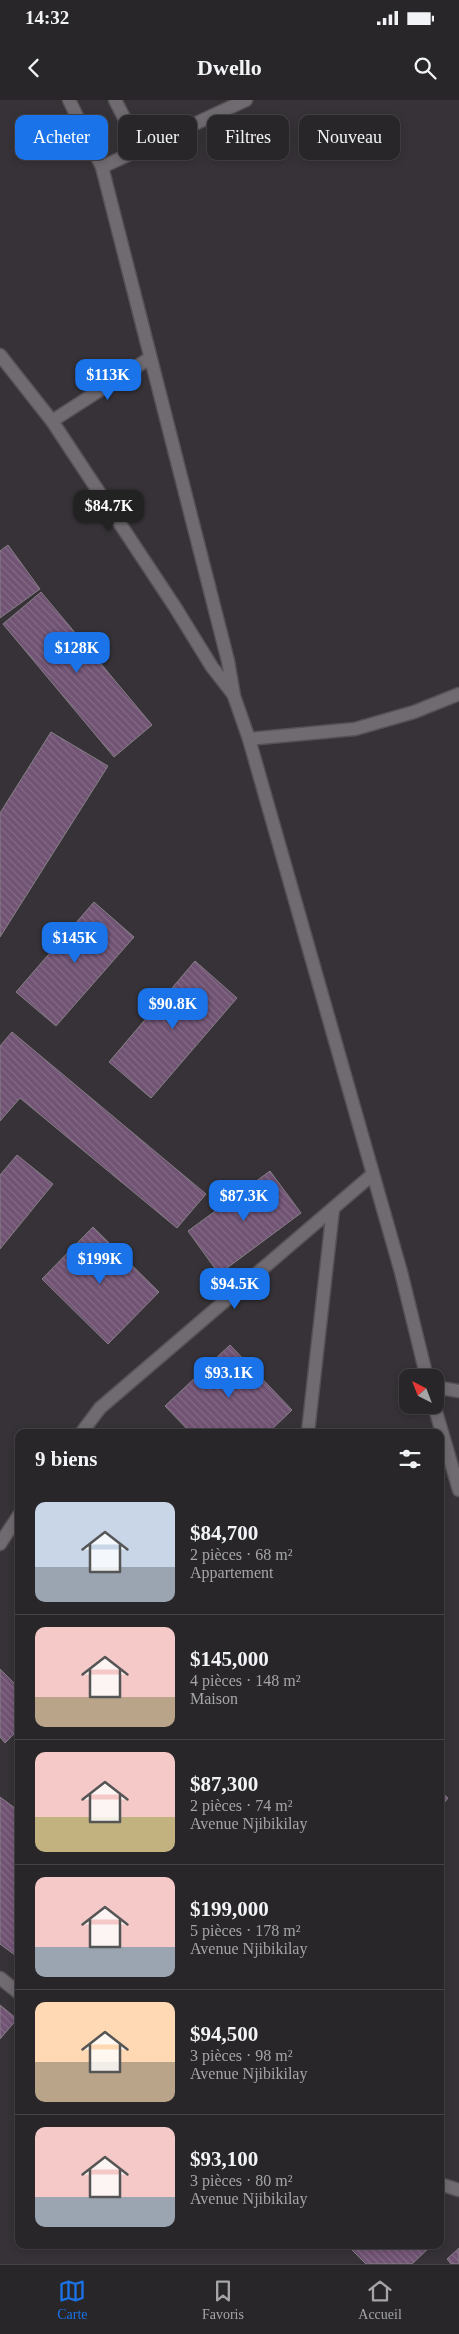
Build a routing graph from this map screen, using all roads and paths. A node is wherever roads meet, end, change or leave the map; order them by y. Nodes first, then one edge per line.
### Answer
1 (69, 100) edge
2 (115, 100) edge
3 (246, 100) edge
4 (123, 115) edge
5 (197, 123) edge
6 (118, 159) edge
7 (102, 167) junction
8 (0, 355) edge
9 (150, 358) junction
10 (52, 421) junction
11 (459, 694) edge
12 (234, 696) junction
13 (249, 739) junction
14 (373, 1174) junction
15 (333, 1209) junction
16 (424, 1369) edge
17 (444, 1389) edge
18 (459, 1392) edge
19 (437, 1414) edge
20 (84, 1429) edge
21 (308, 1429) edge
22 (441, 1429) edge
23 (444, 1439) edge
24 (459, 1490) edge
25 (15, 1521) edge
26 (0, 1544) edge
27 (0, 1978) edge
28 (15, 1990) edge
29 (444, 2185) edge
30 (459, 2190) edge

1 - 7 street
2 - 4 street
3 - 5 street
6 - 7 street
7 - 9 street
8 - 10 street
9 - 10 street
9 - 12 street
10 - 12 street
11 - 13 street
12 - 13 street
13 - 14 street
14 - 15 street
14 - 16 street
15 - 20 street
15 - 21 street
17 - 18 street
19 - 22 street
23 - 24 street
25 - 26 street
27 - 28 street
29 - 30 street

